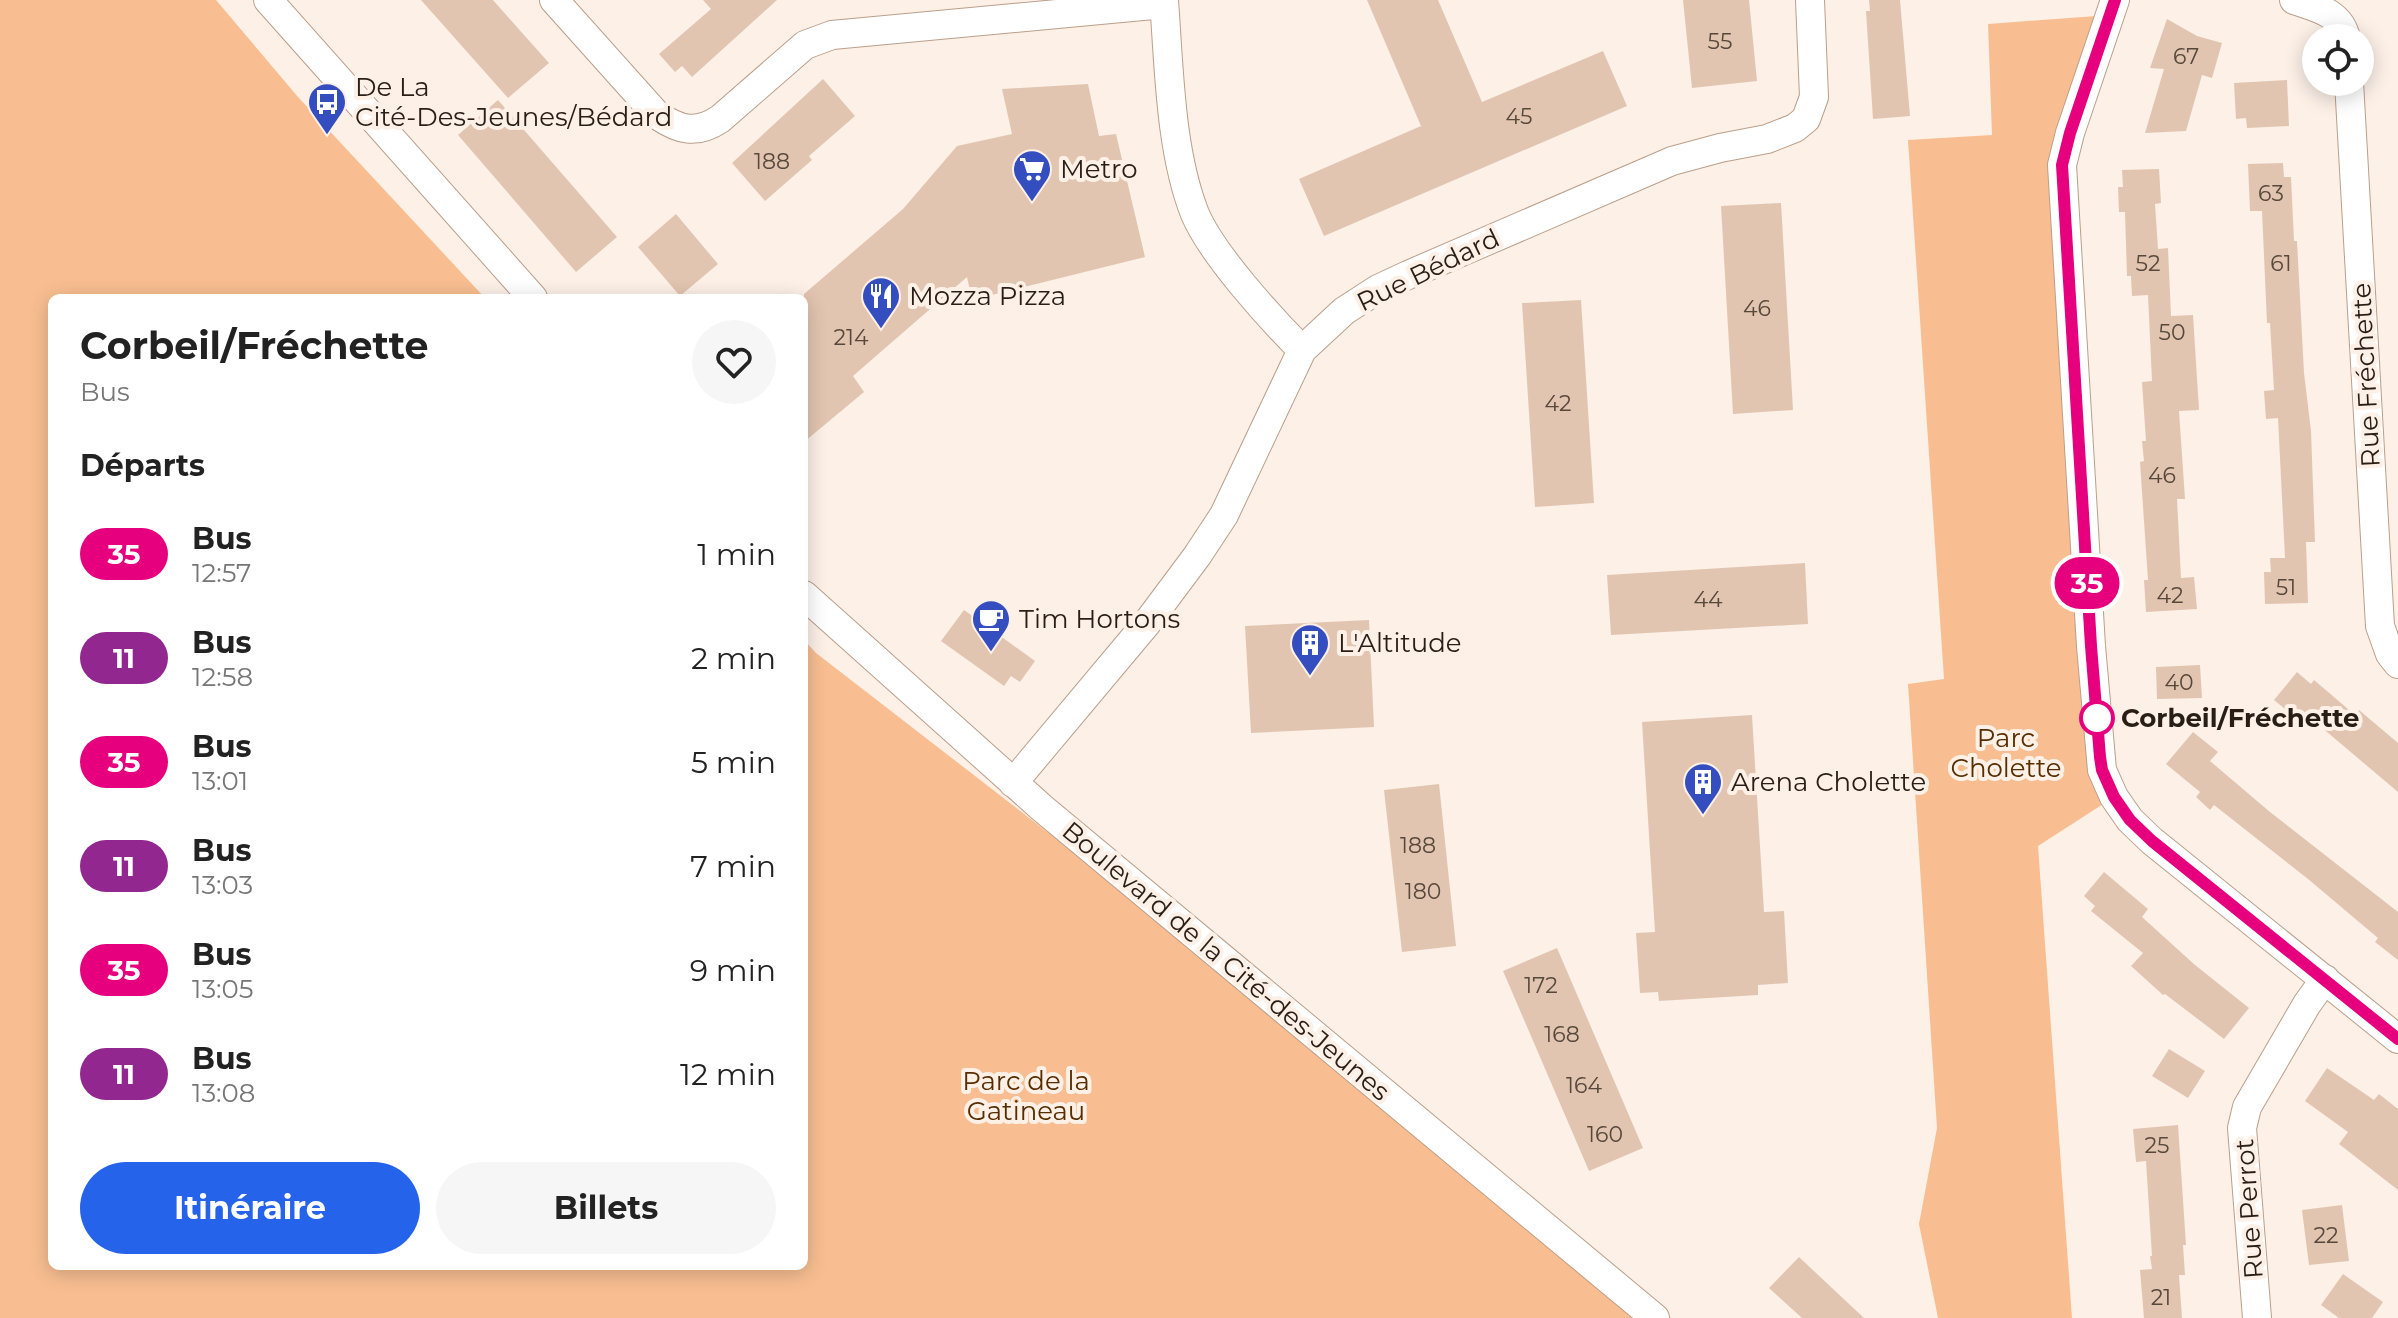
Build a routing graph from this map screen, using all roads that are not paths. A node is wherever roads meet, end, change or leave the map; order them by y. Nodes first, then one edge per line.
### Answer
1 (268, 0) edge
2 (554, 0) edge
3 (1810, 0) edge
4 (2115, 0) edge
5 (2294, 0) edge
6 (1164, 2) edge
7 (2343, 24) edge
8 (2350, 96) edge
9 (529, 294) edge
10 (1302, 350) junction
11 (2388, 573) edge
12 (808, 599) edge
13 (2398, 664) edge
14 (1013, 783) junction
15 (2325, 979) junction
16 (2398, 1039) edge
17 (1655, 1318) edge
18 (2257, 1318) edge

1 - 9 street
2 - 6 street
3 - 10 street, Rue Bédard
4 - 15 street
5 - 7 street
6 - 10 street
8 - 11 street, Rue Fréchette
10 - 14 street, Rue Bédard
11 - 13 street, Rue Fréchette
12 - 14 street, Boulevard de la Cité-des-Jeunes
14 - 17 street, Boulevard de la Cité-des-Jeunes
15 - 16 street
15 - 18 street, Rue Perrot

